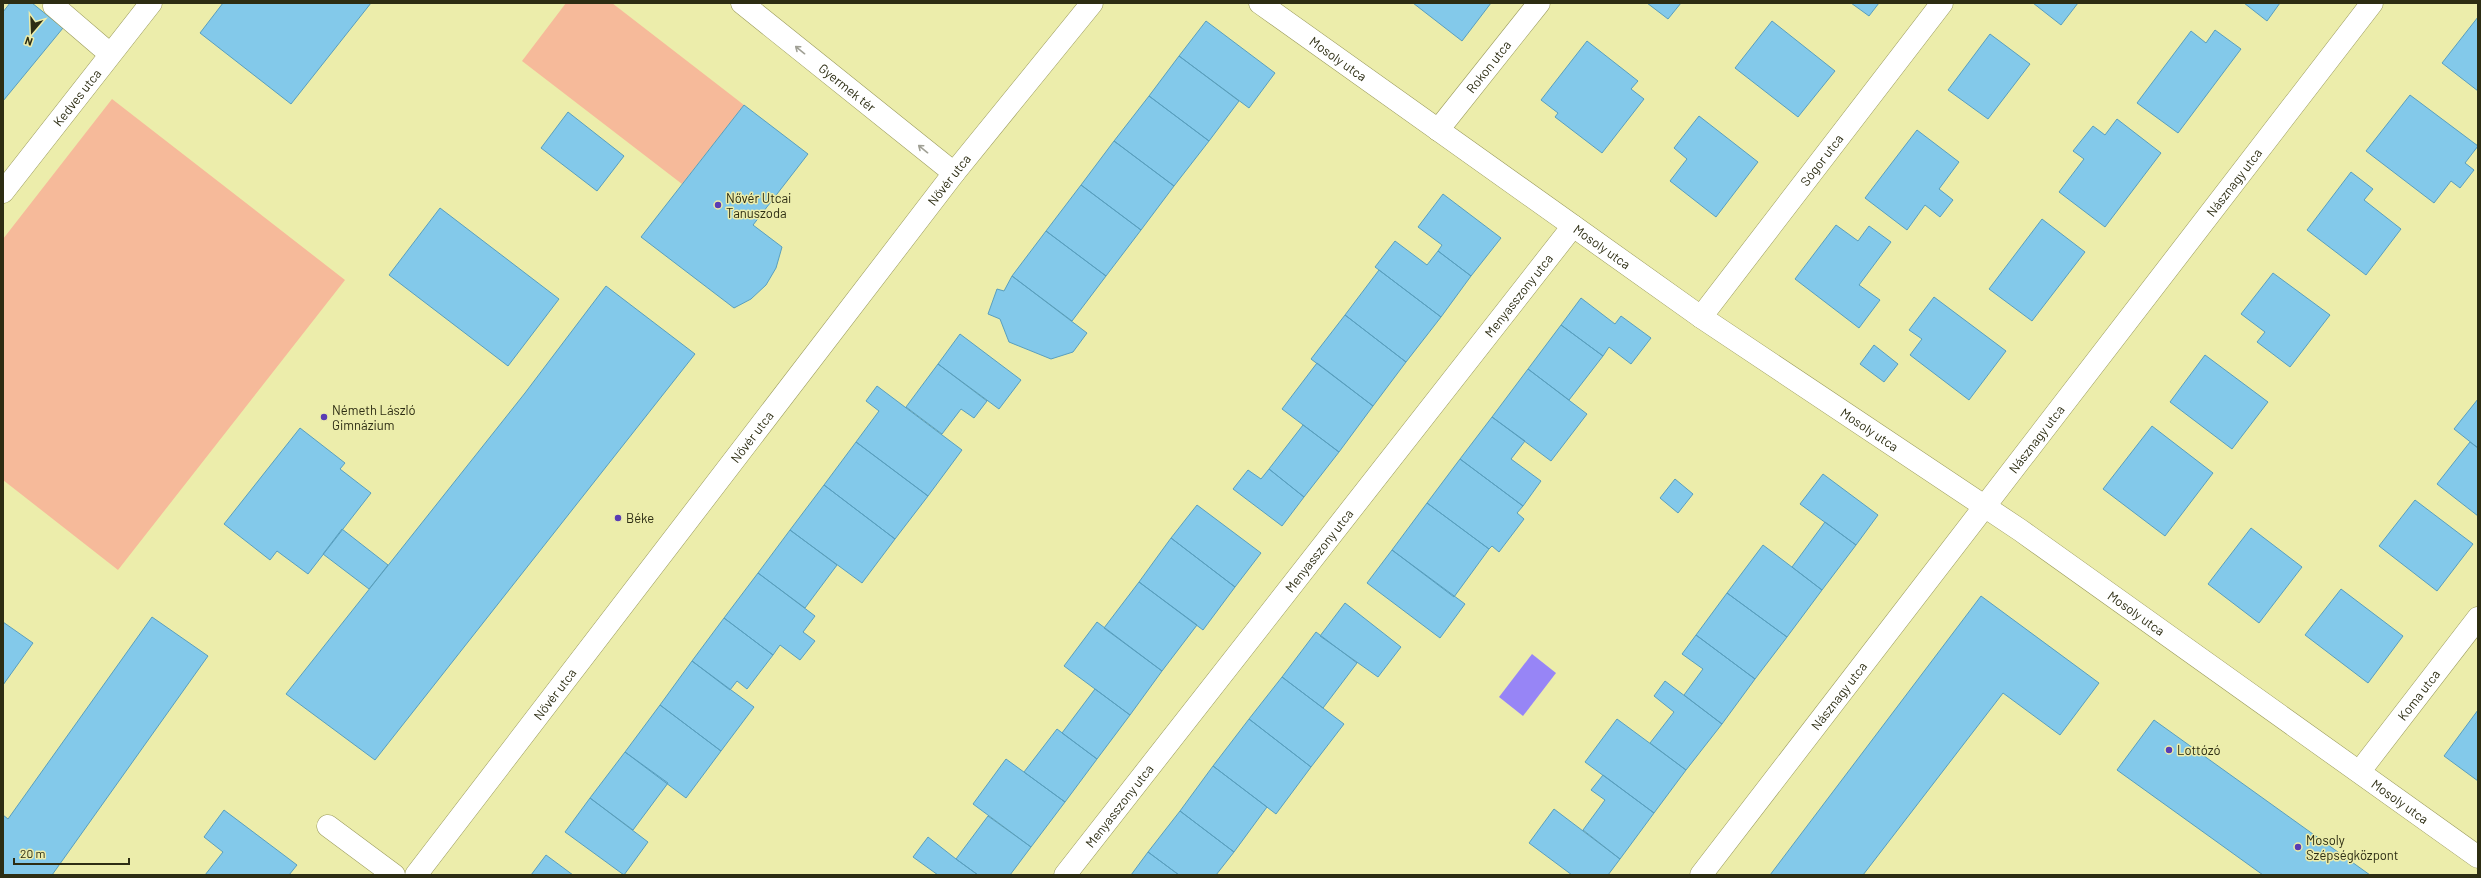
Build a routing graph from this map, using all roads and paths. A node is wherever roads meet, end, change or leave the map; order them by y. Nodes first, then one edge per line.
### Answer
1 (151, 3) edge
2 (742, 3) edge
3 (1092, 3) edge
4 (1260, 3) edge
5 (1539, 3) edge
6 (1942, 3) edge
7 (2372, 3) edge
8 (54, 6) dead end
9 (110, 54) junction
10 (1438, 130) junction
11 (954, 173) junction
12 (3, 192) edge
13 (1573, 226) junction
14 (1701, 317) junction
15 (1985, 507) junction
16 (2478, 618) edge
17 (2360, 771) junction
18 (328, 826) dead end
19 (2478, 857) edge
20 (394, 875) edge
21 (416, 875) edge
22 (1065, 875) edge
23 (1701, 875) edge

1 - 9 street, Kedves utca
11 -> 2 street, Gyermek tér
3 - 11 street, Nővér utca
4 - 10 street, Mosoly utca
5 - 10 street, Rokon utca
6 - 14 street, Sógor utca
7 - 15 street, Násznagy utca
8 - 9 street
9 - 12 street, Kedves utca
10 - 13 street, Mosoly utca
11 - 21 street, Nővér utca
13 - 14 street, Mosoly utca
13 - 22 street, Menyasszony utca
14 - 15 street, Mosoly utca
15 - 17 street, Mosoly utca
15 - 23 street, Násznagy utca
16 - 17 street, Koma utca
17 - 19 street, Mosoly utca
18 - 20 street

